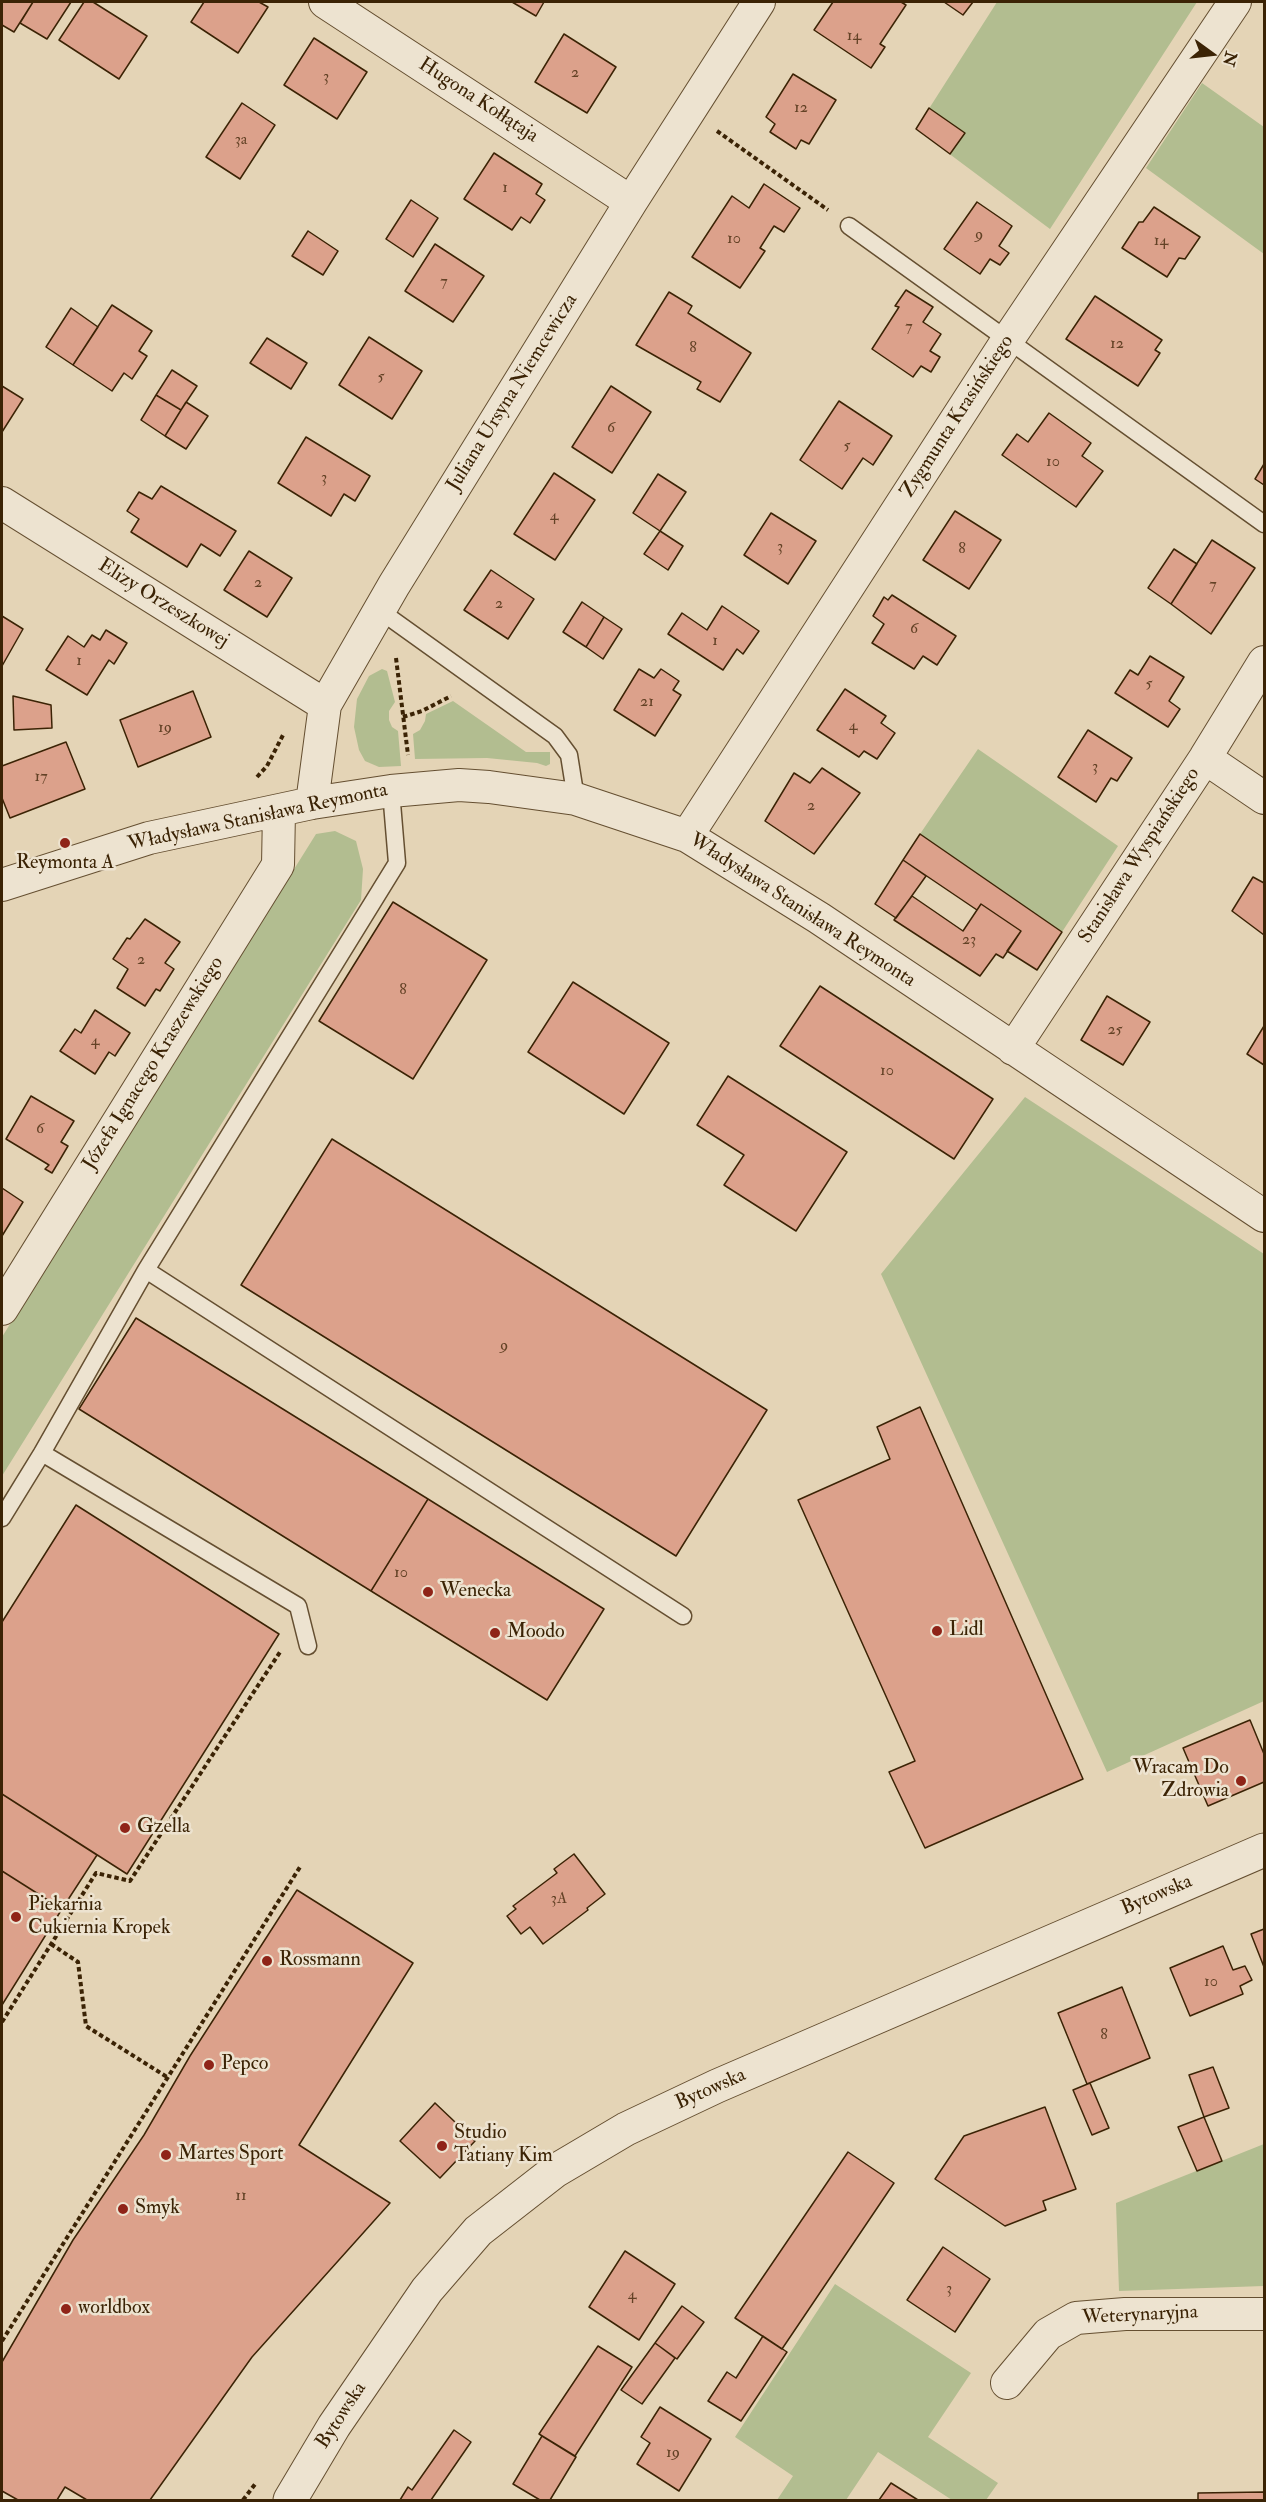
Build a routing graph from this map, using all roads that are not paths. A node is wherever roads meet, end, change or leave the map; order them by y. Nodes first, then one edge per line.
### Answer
1 (325, 2) edge
2 (759, 2) edge
3 (1235, 2) edge
4 (631, 202) junction
5 (849, 226) road end
6 (1007, 341) junction
7 (2, 503) edge
8 (1264, 524) edge
9 (379, 610) junction
10 (1264, 662) edge
11 (325, 705) junction
12 (1205, 758) junction
13 (391, 790) junction
14 (1264, 798) edge
15 (576, 799) junction
16 (312, 803) junction
17 (279, 812) junction
18 (687, 836) junction
19 (2, 885) edge
20 (1013, 1049) junction
21 (1264, 1215) edge
22 (146, 1270) junction
23 (2, 1309) edge
24 (42, 1453) junction
25 (2, 1518) edge
26 (683, 1616) dead end
27 (308, 1646) road end
28 (1264, 1850) edge
29 (1264, 2314) edge
30 (1007, 2383) dead end
31 (290, 2500) edge

1 - 4 street, Hugona Kołłątaja
2 - 4 street, Juliana Ursyna Niemcewicza
3 - 6 street, Zygmunta Krasińskiego
4 - 9 street, Juliana Ursyna Niemcewicza
5 - 6 lane
6 - 8 lane
6 - 18 street, Zygmunta Krasińskiego
7 - 11 street, Elizy Orzeszkowej
9 - 11 street, Juliana Ursyna Niemcewicza
9 - 15 lane
10 - 12 street, Stanisława Wyspiańskiego
11 - 16 street, Juliana Ursyna Niemcewicza
12 - 14 street
12 - 20 street, Stanisława Wyspiańskiego
13 - 15 street, Władysława Stanisława Reymonta
13 - 16 street, Władysława Stanisława Reymonta
13 - 22 lane
15 - 18 street, Władysława Stanisława Reymonta
16 - 17 street, Władysława Stanisława Reymonta
17 - 19 street, Władysława Stanisława Reymonta
17 - 23 street, Józefa Ignacego Kraszewskiego
18 - 20 street, Władysława Stanisława Reymonta
20 - 21 street, Władysława Stanisława Reymonta
22 - 24 lane
22 - 26 lane
24 - 25 lane
24 - 27 lane
28 - 31 street, Bytowska
29 - 30 street, Weterynaryjna

